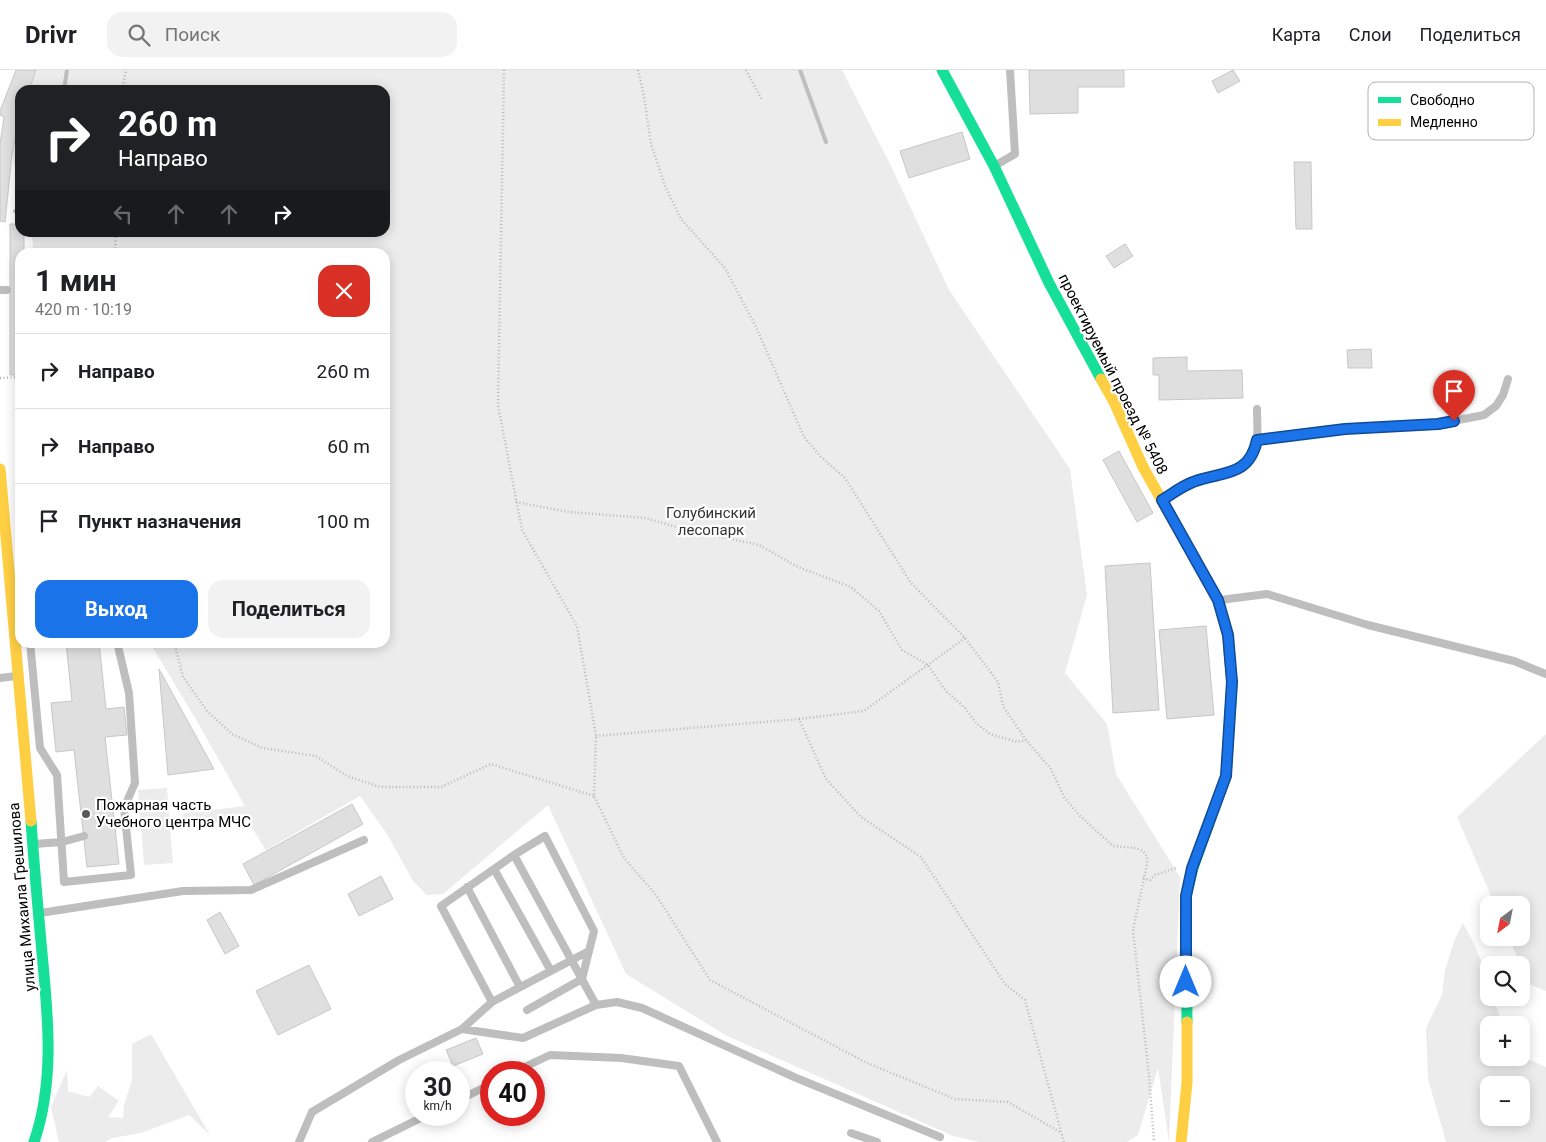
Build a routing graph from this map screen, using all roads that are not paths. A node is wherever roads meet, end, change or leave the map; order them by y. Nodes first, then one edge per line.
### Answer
1 (942, 70) edge
2 (1010, 70) edge
3 (994, 166) junction
4 (1508, 379) dead end
5 (1257, 409) dead end
6 (1257, 440) junction
7 (0, 469) edge
8 (1162, 500) junction
9 (2, 515) edge
10 (1218, 600) junction
11 (15, 624) edge
12 (16, 648) edge
13 (31, 648) edge
14 (118, 648) edge
15 (1546, 674) edge
16 (18, 676) junction
17 (0, 678) edge
18 (84, 836) dead end
19 (364, 840) dead end
20 (62, 842) junction
21 (32, 844) junction
22 (514, 855) junction
23 (494, 868) junction
24 (467, 887) junction
25 (38, 913) junction
26 (589, 951) junction
27 (572, 960) junction
28 (550, 971) junction
29 (582, 979) junction
30 (520, 987) junction
31 (492, 1002) junction
32 (596, 1006) junction
33 (527, 1010) dead end
34 (462, 1028) junction
35 (537, 1061) edge
36 (405, 1126) edge
37 (851, 1133) dead end
38 (940, 1137) dead end
39 (34, 1142) edge
40 (299, 1142) edge
41 (372, 1142) edge
42 (717, 1142) edge
43 (876, 1142) edge
44 (1181, 1142) edge

1 - 3 street, проектируемый проезд № 5408
2 - 3 lane
3 - 8 street, проектируемый проезд № 5408
4 - 6 lane
5 - 6 lane
6 - 8 lane
7 - 9 street, улица Михаила Грешилова
8 - 10 street, проектируемый проезд № 5408
9 - 11 street, улица Михаила Грешилова
10 - 15 lane
10 - 44 street, проектируемый проезд № 5408
12 - 16 street, улица Михаила Грешилова
13 - 20 lane
14 - 20 lane
16 - 17 lane
16 - 21 street, улица Михаила Грешилова
18 - 20 lane
19 - 25 lane
20 - 21 lane
21 - 25 street, улица Михаила Грешилова
22 - 23 lane
22 - 26 lane
22 - 27 lane
23 - 24 lane
23 - 28 lane
24 - 30 lane
24 - 31 lane
25 - 39 street, улица Михаила Грешилова
26 - 27 lane
26 - 29 lane
27 - 28 lane
27 - 29 lane
28 - 30 lane
29 - 32 lane
29 - 33 lane
30 - 31 lane
31 - 34 lane
32 - 34 lane
32 - 38 lane
34 - 40 lane
35 - 42 lane
36 - 41 lane
37 - 43 lane

